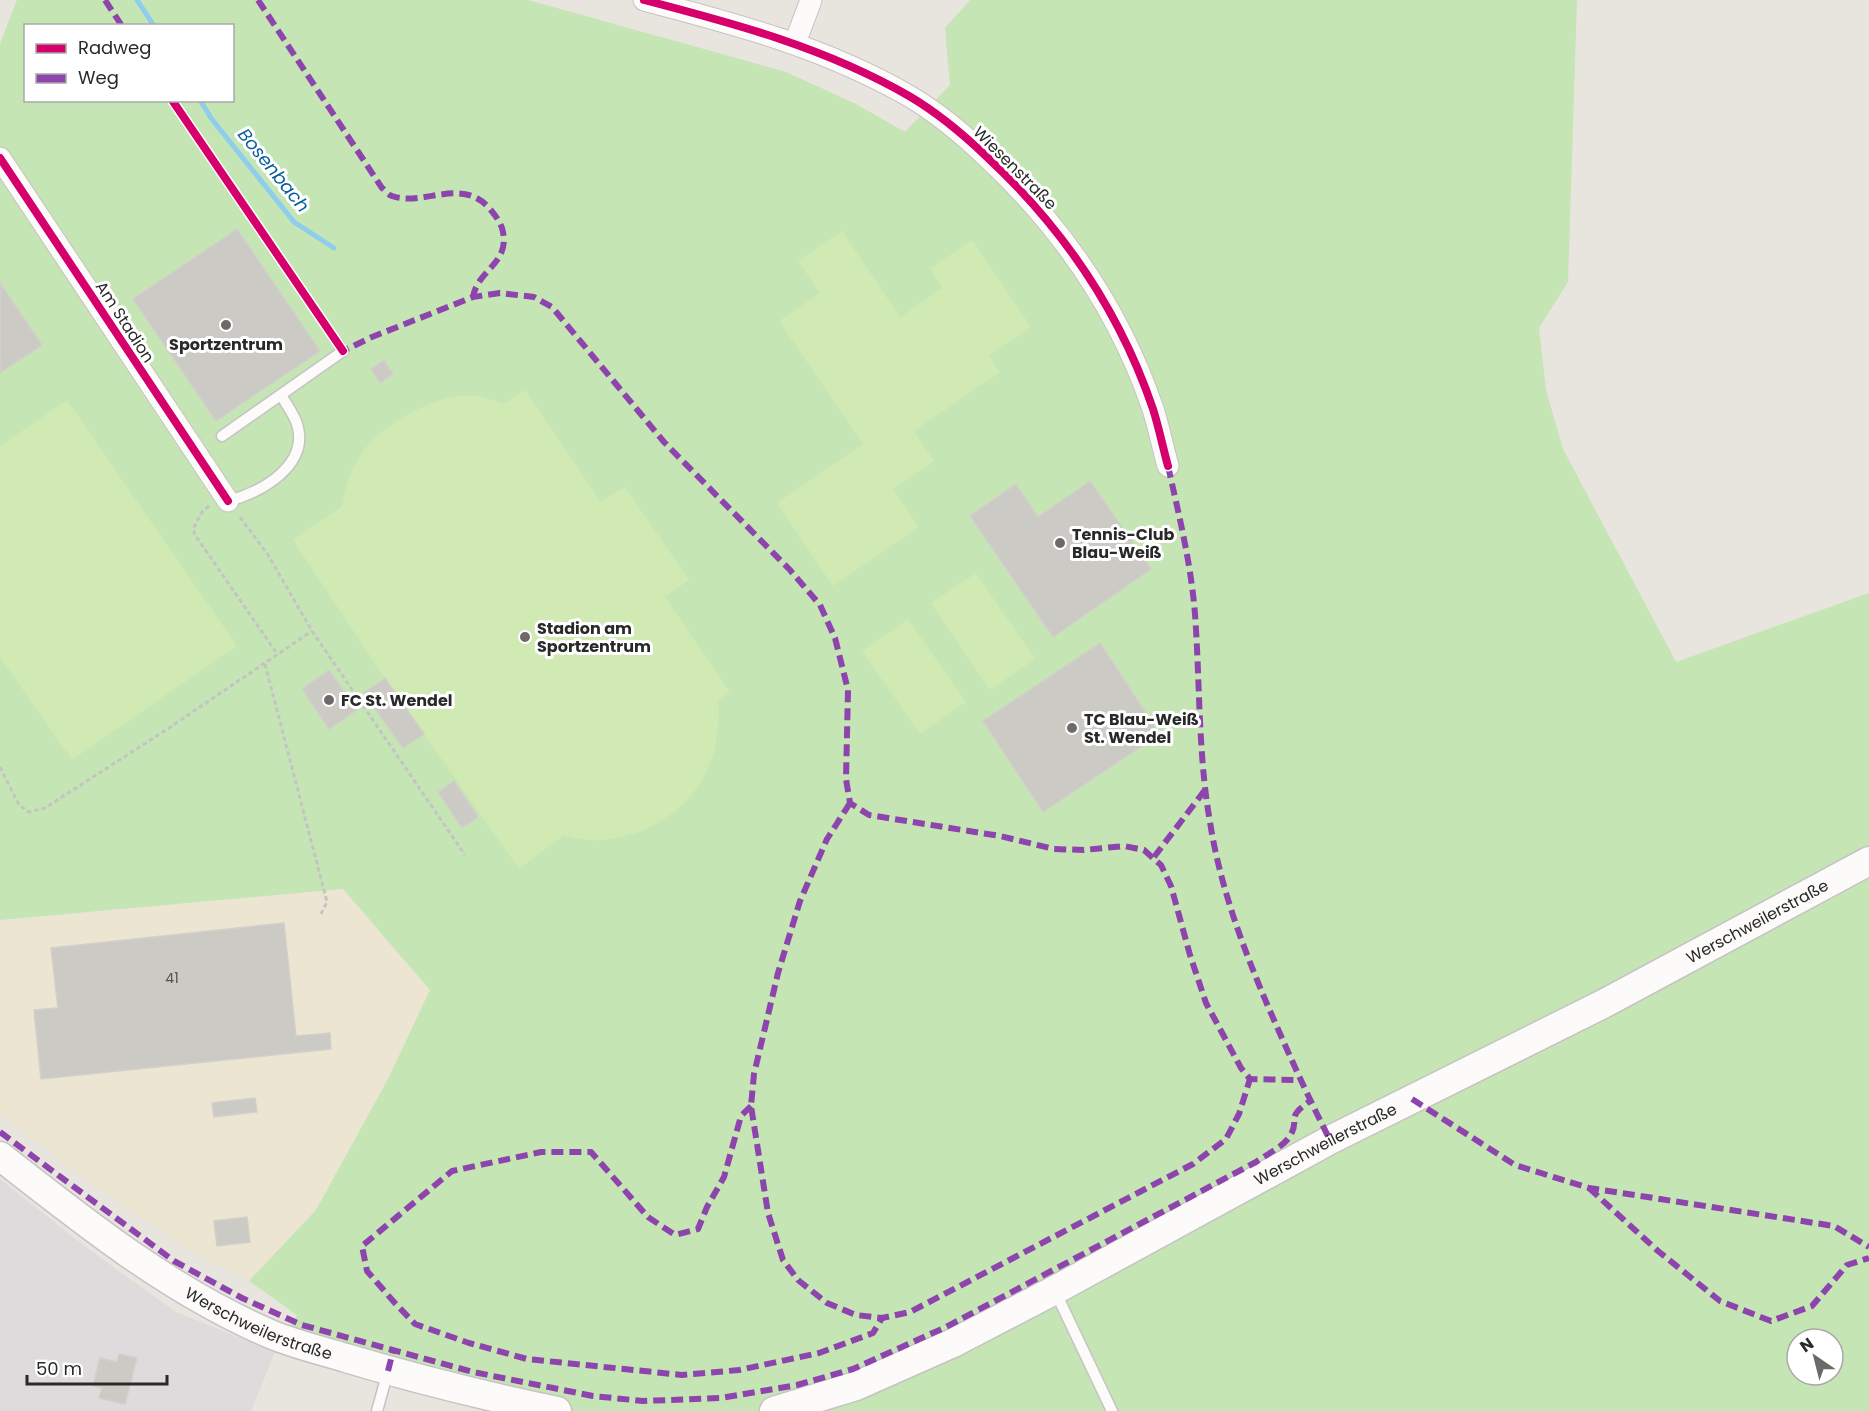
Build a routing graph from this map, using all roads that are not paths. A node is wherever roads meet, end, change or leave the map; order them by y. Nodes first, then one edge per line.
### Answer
1 (644, 0) edge
2 (811, 0) edge
3 (795, 43) junction
4 (0, 158) edge
5 (343, 351) dead end
6 (281, 395) junction
7 (222, 436) dead end
8 (1168, 466) dead end
9 (228, 501) joint
10 (1869, 861) edge
11 (0, 1156) edge
12 (1054, 1290) junction
13 (388, 1371) junction
14 (377, 1411) edge
15 (557, 1411) edge
16 (774, 1411) edge
17 (1112, 1411) edge

1 - 3 street, Wiesenstraße
2 - 3 street
3 - 8 street, Wiesenstraße
4 - 9 street, Am Stadion
5 - 6 lane
6 - 7 lane
6 - 9 lane
10 - 12 main road, Werschweilerstraße
11 - 13 main road, Werschweilerstraße
12 - 16 main road, Werschweilerstraße
12 - 17 lane
13 - 14 lane
13 - 15 main road, Werschweilerstraße

